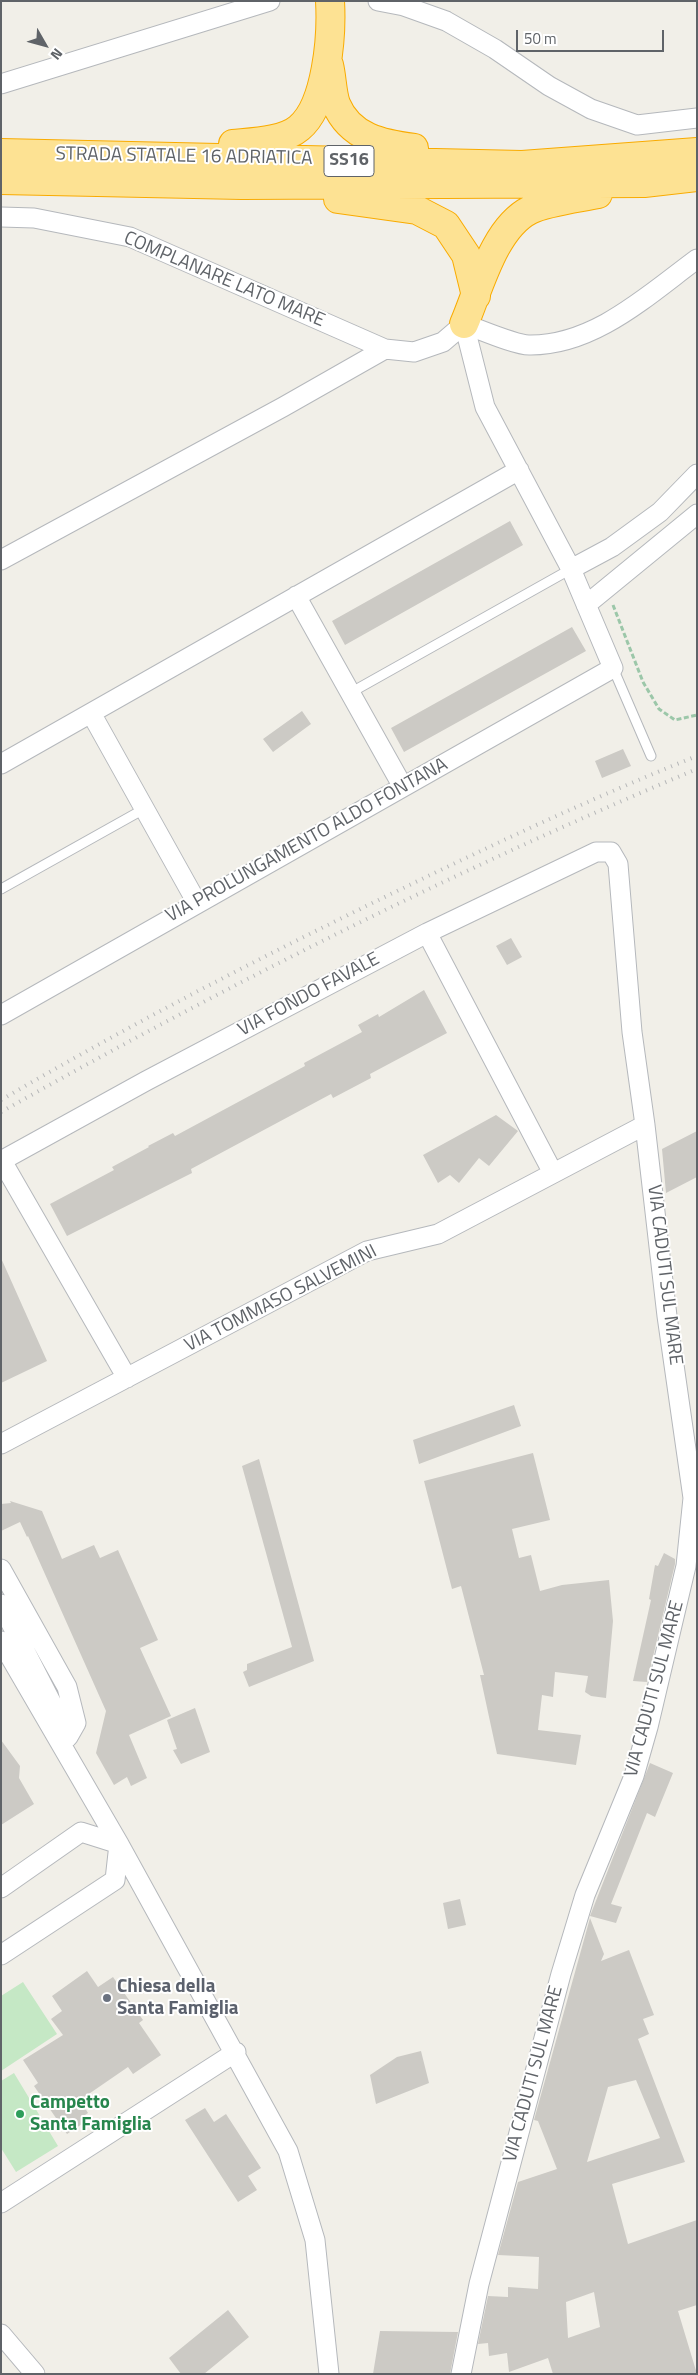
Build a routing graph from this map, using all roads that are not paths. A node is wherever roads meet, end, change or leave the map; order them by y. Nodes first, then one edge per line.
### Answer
1 (270, 1) edge
2 (330, 1) edge
3 (378, 1) edge
4 (328, 58) junction
5 (1, 84) edge
6 (697, 118) edge
7 (697, 152) edge
8 (1, 154) edge
9 (94, 155) junction
10 (522, 165) junction
11 (697, 177) edge
12 (1, 180) edge
13 (644, 183) junction
14 (242, 185) junction
15 (1, 217) edge
16 (697, 259) edge
17 (476, 296) junction
18 (464, 324) junction
19 (384, 349) junction
20 (518, 470) junction
21 (697, 474) edge
22 (697, 514) edge
23 (1, 560) edge
24 (571, 569) junction
25 (296, 596) junction
26 (586, 605) junction
27 (613, 668) junction
28 (350, 693) junction
29 (91, 713) junction
30 (651, 756) dead end
31 (1, 764) edge
32 (403, 787) junction
33 (144, 809) junction
34 (618, 864) joint
35 (1, 889) edge
36 (197, 903) junction
37 (427, 933) junction
38 (1, 1014) edge
39 (645, 1126) junction
40 (2, 1161) edge
41 (553, 1173) junction
42 (127, 1378) junction
43 (1, 1444) edge
44 (1, 1569) edge
45 (1, 1604) edge
46 (1, 1641) edge
47 (43, 1699) junction
48 (68, 1737) junction
49 (120, 1844) junction
50 (1, 1888) edge
51 (1, 1956) edge
52 (236, 2052) junction
53 (1, 2203) edge
54 (1, 2334) edge
55 (35, 2374) edge
56 (329, 2374) edge
57 (461, 2374) edge

1 - 5 street
2 - 4 highway, SS16
3 - 6 street
4 - 9 highway, SS16
4 - 10 highway, SS16
7 - 10 highway, STRADA STATALE 16 ADRIATICA / SS16
8 - 9 highway, STRADA STATALE 16 ADRIATICA / SS16
9 - 10 highway, STRADA STATALE 16 ADRIATICA / SS16
11 - 13 highway, STRADA STATALE 16 ADRIATICA / SS16
12 - 14 highway, STRADA STATALE 16 ADRIATICA / SS16
13 - 14 highway, STRADA STATALE 16 ADRIATICA / SS16
13 - 17 highway, SS16
14 - 17 highway, SS16
15 - 19 street, COMPLANARE LATO MARE
16 - 18 street
17 - 18 highway, SS16
18 - 19 street, COMPLANARE LATO MARE
18 - 20 street
19 - 23 street
20 - 24 street
20 - 25 street
21 - 24 street
22 - 26 street
24 - 26 street
24 - 28 lane
25 - 28 street
25 - 29 street
26 - 27 street
27 - 30 lane
27 - 32 street, VIA PROLUNGAMENTO ALDO FONTANA
28 - 32 street
29 - 31 street
29 - 33 street
32 - 36 street, VIA PROLUNGAMENTO ALDO FONTANA
33 - 35 lane
33 - 36 street
34 - 37 street, VIA FONDO FAVALE
34 - 39 street, VIA CADUTI SUL MARE
36 - 38 street, VIA PROLUNGAMENTO ALDO FONTANA
37 - 40 street, VIA FONDO FAVALE
37 - 41 street
39 - 41 street, VIA TOMMASO SALVEMINI
39 - 57 street, VIA CADUTI SUL MARE
40 - 42 street
41 - 42 street, VIA TOMMASO SALVEMINI
42 - 43 street, VIA TOMMASO SALVEMINI
44 - 48 street
45 - 47 street
46 - 47 street
47 - 48 street
47 - 49 street
48 - 49 street
49 - 50 street
49 - 51 street
49 - 52 street
52 - 53 street
52 - 56 street
54 - 55 street

